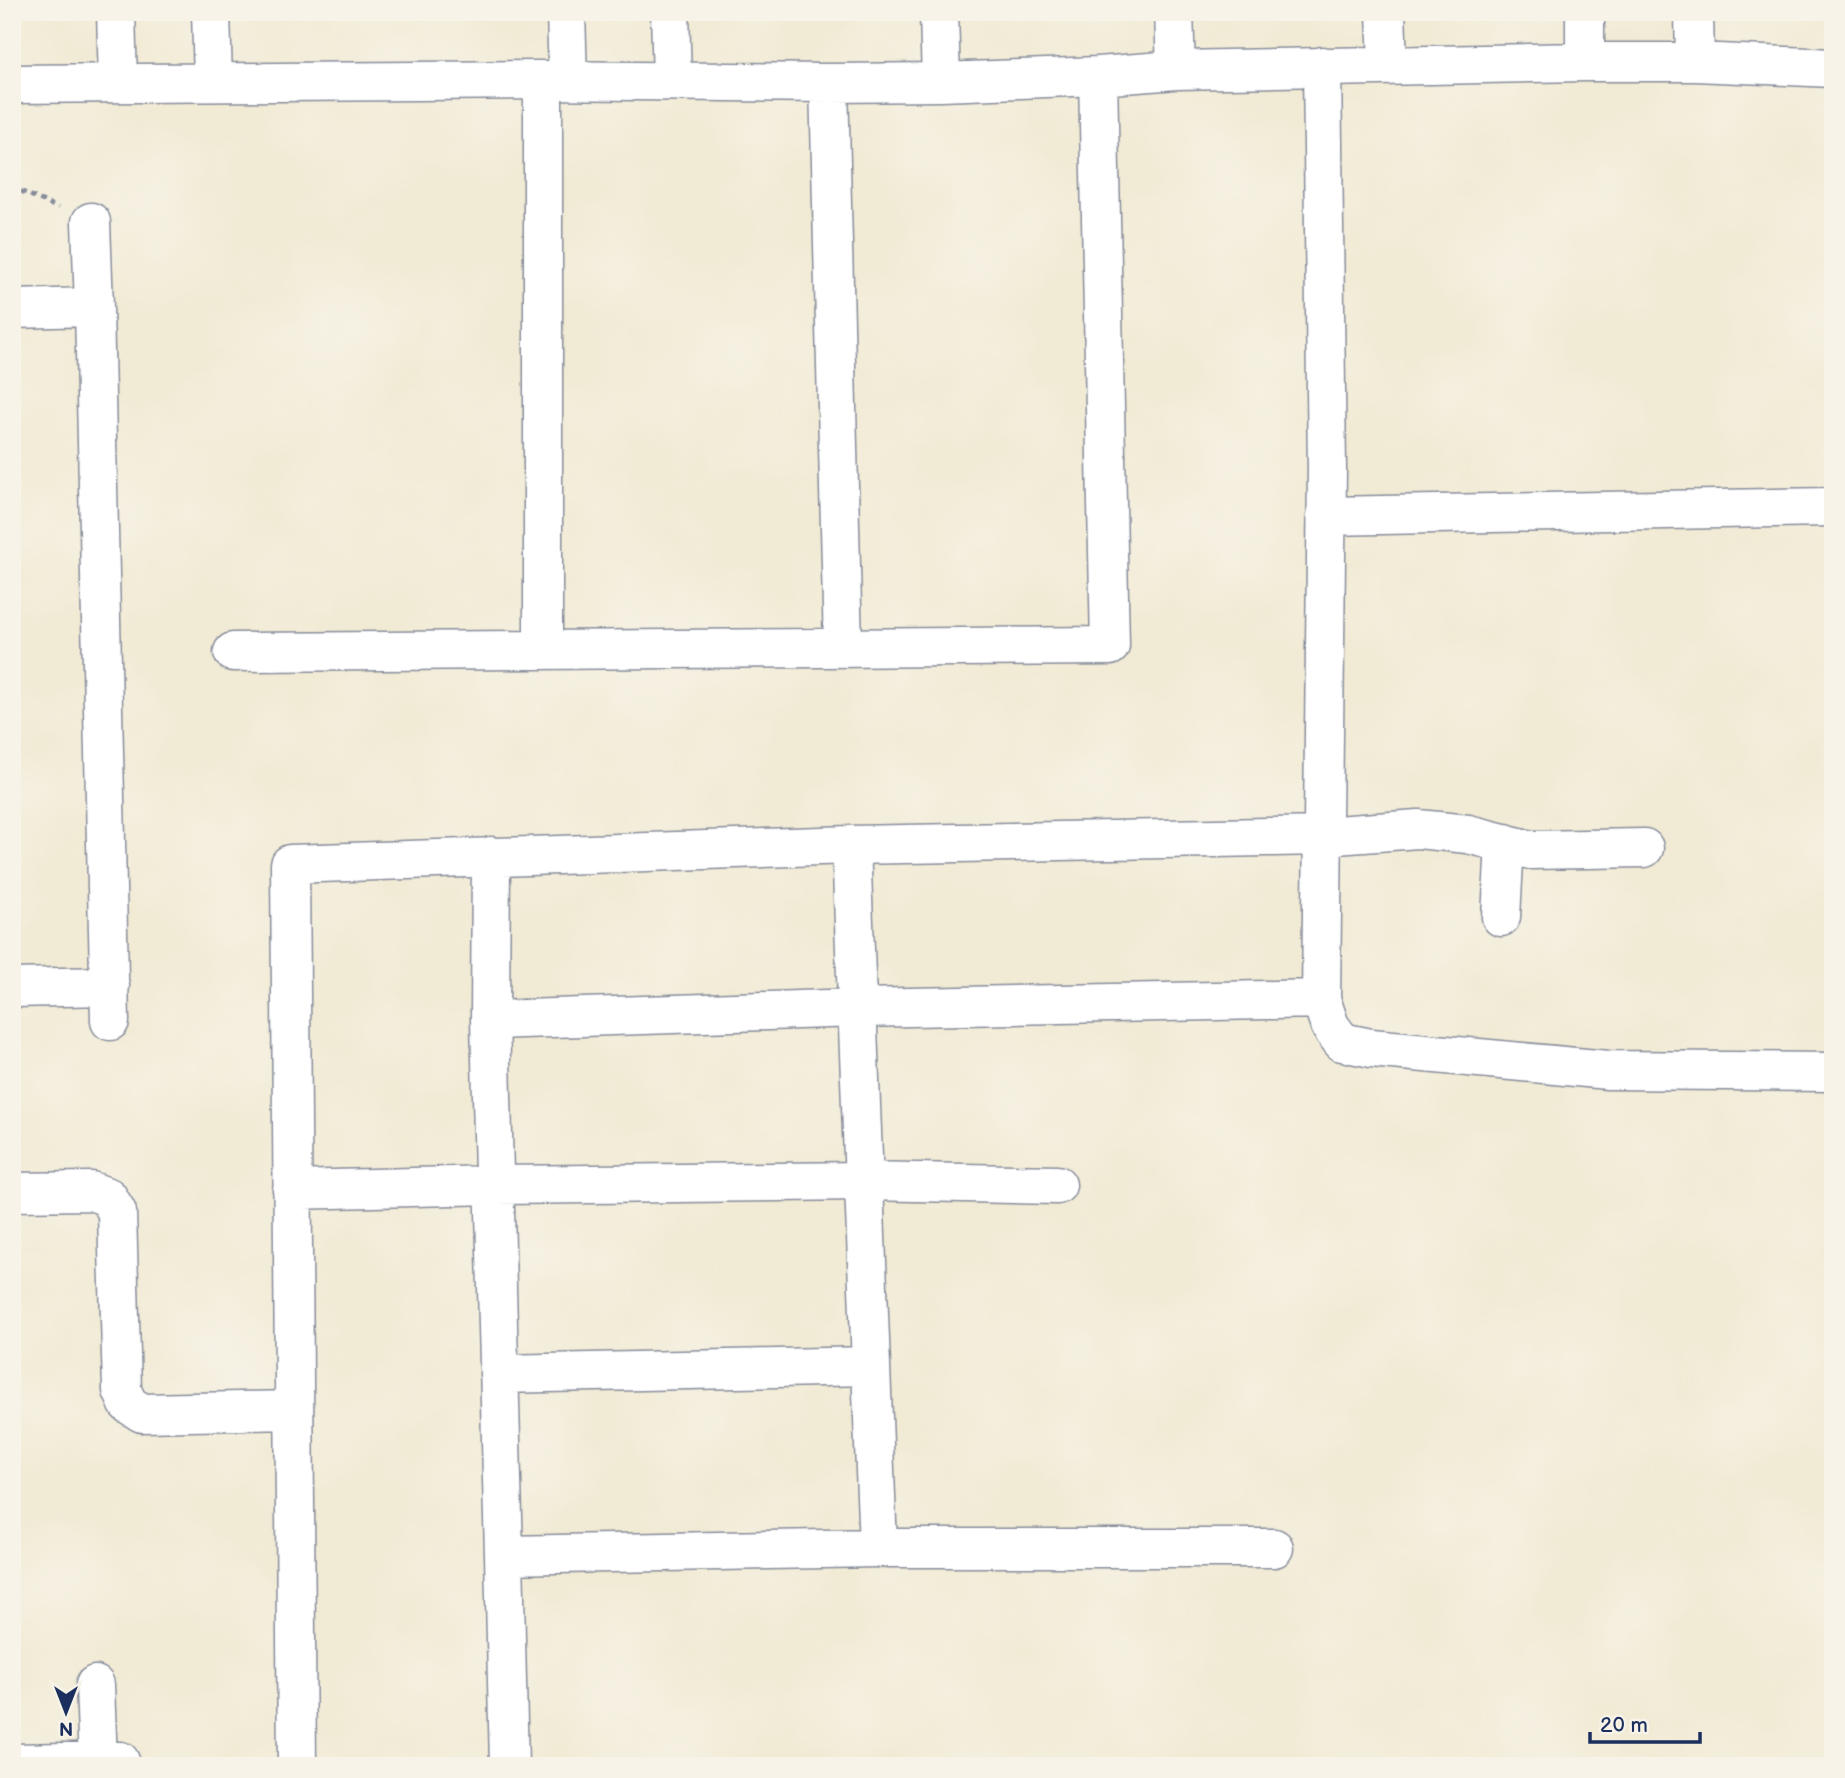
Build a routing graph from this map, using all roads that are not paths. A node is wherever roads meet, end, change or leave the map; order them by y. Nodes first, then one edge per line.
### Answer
1 (116, 12) edge
2 (211, 12) edge
3 (566, 12) edge
4 (670, 12) edge
5 (939, 12) edge
6 (1174, 12) edge
7 (1386, 12) edge
8 (1585, 12) edge
9 (1694, 12) edge
10 (1585, 62) junction
11 (1695, 62) junction
12 (1388, 65) junction
13 (1322, 66) junction
14 (1833, 68) edge
15 (1176, 70) junction
16 (1098, 76) junction
17 (555, 80) junction
18 (672, 80) junction
19 (213, 81) junction
20 (941, 82) junction
21 (118, 83) junction
22 (829, 83) junction
23 (12, 84) edge
24 (91, 222) road end
25 (94, 307) junction
26 (12, 309) edge
27 (1833, 507) edge
28 (1326, 516) junction
29 (844, 648) junction
30 (542, 650) junction
31 (233, 652) dead end
32 (1322, 836) junction
33 (1505, 843) junction
34 (851, 845) junction
35 (1644, 848) dead end
36 (491, 856) junction
37 (1502, 917) dead end
38 (12, 988) edge
39 (1321, 999) junction
40 (858, 1008) junction
41 (490, 1020) junction
42 (1833, 1072) edge
43 (864, 1181) junction
44 (494, 1185) junction
45 (1057, 1185) dead end
46 (292, 1190) junction
47 (12, 1192) edge
48 (871, 1366) junction
49 (499, 1374) junction
50 (294, 1410) junction
51 (878, 1548) junction
52 (1274, 1548) dead end
53 (504, 1555) junction
54 (95, 1685) dead end
55 (12, 1763) edge
56 (297, 1766) edge
57 (509, 1766) edge

1 - 21 street
2 - 19 street
3 - 17 street
4 - 18 street
5 - 20 street
6 - 15 street
7 - 12 street
8 - 10 street
9 - 11 street
10 - 11 street
10 - 12 street
11 - 14 street
12 - 13 street
13 - 15 street
13 - 28 street
15 - 16 street
16 - 20 street
16 - 29 street
17 - 18 street
17 - 19 street
17 - 30 street
18 - 22 street
19 - 21 street
20 - 22 street
21 - 23 street
22 - 29 street
24 - 25 street
25 - 26 street
25 - 38 street
27 - 28 street
28 - 32 street
29 - 30 street
30 - 31 street
32 - 33 street
32 - 34 street
32 - 39 street
33 - 35 street
33 - 37 street
34 - 36 street
34 - 40 street
36 - 41 street
36 - 46 street
39 - 40 street
39 - 42 street
40 - 41 street
40 - 43 street
41 - 44 street
43 - 44 street
43 - 45 street
43 - 48 street
44 - 46 street
44 - 49 street
46 - 50 street
47 - 50 street
48 - 49 street
48 - 51 street
49 - 53 street
50 - 56 street
51 - 52 street
51 - 53 street
53 - 57 street
54 - 55 street

